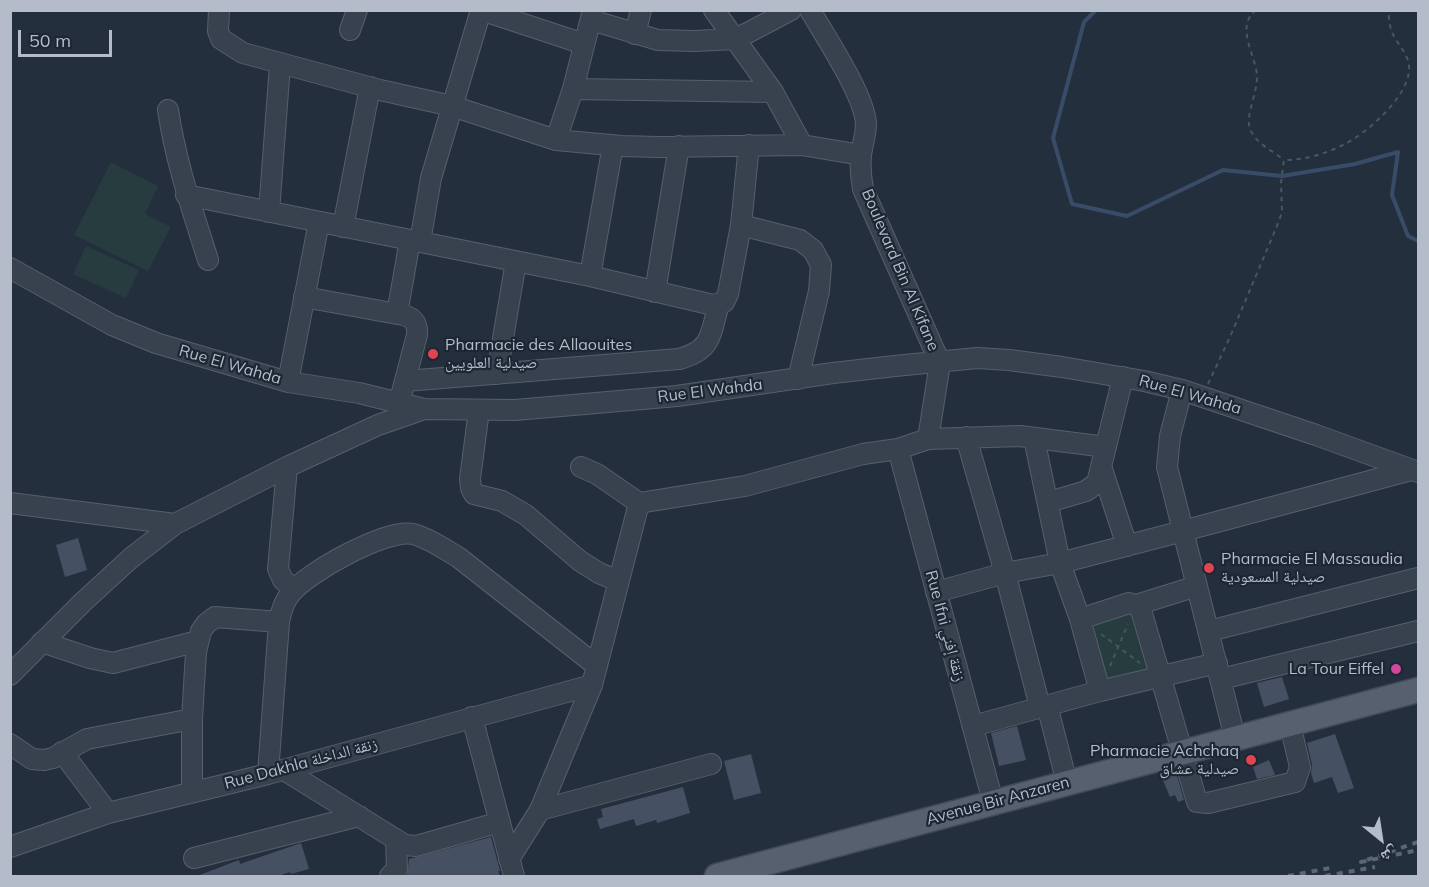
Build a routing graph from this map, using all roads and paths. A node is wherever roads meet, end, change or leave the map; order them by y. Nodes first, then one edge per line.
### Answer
1 (219, 10) edge
2 (357, 10) edge
3 (641, 10) edge
4 (714, 10) edge
5 (791, 10) edge
6 (810, 10) edge
7 (1256, 10) edge
8 (1388, 10) edge
9 (481, 11) edge
10 (592, 15) edge
11 (531, 18) edge
12 (350, 30) dead end
13 (635, 34) junction
14 (736, 39) junction
15 (584, 45) junction
16 (280, 64) junction
17 (370, 87) junction
18 (573, 89) junction
19 (773, 92) junction
20 (453, 106) junction
21 (168, 110) dead end
22 (556, 140) junction
23 (802, 144) junction
24 (613, 145) junction
25 (749, 145) junction
26 (680, 147) junction
27 (861, 155) junction
28 (1284, 160) junction
29 (186, 195) junction
30 (269, 212) junction
31 (319, 222) junction
32 (741, 225) junction
33 (343, 227) junction
34 (415, 241) junction
35 (208, 260) dead end
36 (516, 261) junction
37 (10, 268) edge
38 (590, 276) junction
39 (655, 292) junction
40 (304, 297) junction
41 (719, 304) junction
42 (397, 314) junction
43 (940, 363) junction
44 (497, 374) junction
45 (1123, 377) junction
46 (798, 379) junction
47 (405, 381) junction
48 (288, 382) junction
49 (1182, 390) junction
50 (1202, 396) junction
51 (399, 404) junction
52 (424, 409) junction
53 (479, 410) junction
54 (966, 437) junction
55 (1034, 438) junction
56 (928, 439) junction
57 (897, 449) junction
58 (1104, 456) junction
59 (287, 467) junction
60 (581, 467) dead end
61 (1415, 471) edge
62 (1048, 501) junction
63 (10, 502) edge
64 (639, 503) junction
65 (175, 524) junction
66 (1183, 531) junction
67 (1127, 546) junction
68 (1060, 563) junction
69 (1005, 573) junction
70 (1419, 578) edge
71 (618, 581) junction
72 (1197, 586) junction
73 (294, 590) junction
74 (936, 592) junction
75 (1136, 605) junction
76 (1080, 619) junction
77 (279, 622) junction
78 (1209, 630) junction
79 (1419, 631) edge
80 (198, 641) junction
81 (42, 642) junction
82 (1118, 647) junction
83 (597, 666) junction
84 (1219, 671) junction
85 (10, 675) edge
86 (1159, 677) junction
87 (592, 685) junction
88 (1419, 690) edge
89 (1100, 691) junction
90 (1043, 706) junction
91 (472, 717) junction
92 (192, 718) junction
93 (1290, 724) junction
94 (973, 726) junction
95 (1235, 738) junction
96 (10, 744) edge
97 (62, 752) junction
98 (1183, 753) junction
99 (711, 764) dead end
100 (276, 772) junction
101 (1067, 783) junction
102 (192, 792) junction
103 (993, 802) junction
104 (540, 810) junction
105 (108, 813) junction
106 (359, 816) junction
107 (500, 822) junction
108 (396, 841) junction
109 (10, 847) edge
110 (194, 858) dead end
111 (512, 868) edge
112 (390, 876) edge
113 (717, 876) edge

1 - 16 street
2 - 12 street
3 - 13 street
4 - 14 street
5 - 14 street
6 - 27 street, Boulevard Bin Al Kifane
7 - 28 path
8 - 28 path
9 - 11 street
9 - 20 street
10 - 13 street
10 - 15 street
11 - 15 street
13 - 14 street
14 - 19 street
15 - 18 street
16 - 17 street
16 - 30 street
17 - 20 street
17 - 33 street
18 - 19 street
18 - 22 street
19 - 23 street
20 - 22 street
20 - 34 street
21 - 29 street
22 - 24 street
23 - 25 street
23 - 27 street
24 - 26 street
24 - 38 street
25 - 26 street
25 - 32 street
26 - 39 street
27 - 43 street, Boulevard Bin Al Kifane
28 - 50 path
29 - 30 street
29 - 35 street
30 - 31 street
31 - 33 street
31 - 40 street
32 - 41 street
32 - 46 street
33 - 34 street
34 - 36 street
34 - 42 street
36 - 38 street
36 - 44 street
37 - 48 street, Rue El Wahda
38 - 39 street
39 - 41 street
40 - 42 street
40 - 48 street
41 - 44 street
42 - 47 street
43 - 45 street, Rue El Wahda
43 - 46 street, Rue El Wahda
43 - 56 street
44 - 47 street
45 - 49 street, Rue El Wahda
45 - 58 street
46 - 53 street, Rue El Wahda
47 - 51 street
48 - 51 street, Rue El Wahda
49 - 50 street, Rue El Wahda
49 - 66 street
50 - 61 street, Rue El Wahda
51 - 52 street, Rue El Wahda
52 - 53 street, Rue El Wahda
52 - 59 street
53 - 71 street
54 - 55 street
54 - 56 street
54 - 69 street
55 - 58 street
55 - 62 street
56 - 57 street
57 - 64 street
57 - 74 street, Rue Ifni زنقة إفني
58 - 62 street
58 - 67 street
59 - 65 street
59 - 73 street
60 - 64 street
61 - 66 street
62 - 68 street
63 - 65 street
64 - 71 street
65 - 81 street
66 - 67 street
66 - 72 street
67 - 68 street
68 - 69 street
68 - 76 street
69 - 74 street
69 - 90 street
70 - 78 street
71 - 83 street
72 - 75 street
72 - 78 street
73 - 77 street
73 - 83 street
74 - 94 street, Rue Ifni زنقة إفني
75 - 76 street
75 - 82 path
75 - 86 street
76 - 82 path
76 - 89 street
77 - 80 street
77 - 100 street
78 - 84 street
79 - 84 street
80 - 81 street
80 - 92 street
81 - 85 street
82 - 86 path
82 - 89 path
83 - 87 street
84 - 86 street
84 - 95 street
86 - 89 street
86 - 98 street
87 - 91 street, Rue Dakhla زنقة الداخلة
87 - 104 street
88 - 93 main road, Avenue Bir Anzaren
89 - 90 street
90 - 94 street
90 - 101 street
91 - 100 street, Rue Dakhla زنقة الداخلة
91 - 107 street
92 - 97 street
92 - 102 street
93 - 95 main road, Avenue Bir Anzaren
93 - 98 street
94 - 103 street, Rue Ifni زنقة إفني
95 - 98 main road, Avenue Bir Anzaren
96 - 97 street
97 - 105 street
98 - 101 main road, Avenue Bir Anzaren
99 - 104 street
100 - 102 street, Rue Dakhla زنقة الداخلة
100 - 106 street
101 - 103 main road, Avenue Bir Anzaren
102 - 105 street, Rue Dakhla زنقة الداخلة
103 - 113 main road, Avenue Bir Anzaren
104 - 111 street
105 - 109 street, Rue Dakhla زنقة الداخلة
106 - 108 street
106 - 110 street
107 - 108 street
107 - 111 street
108 - 112 street

